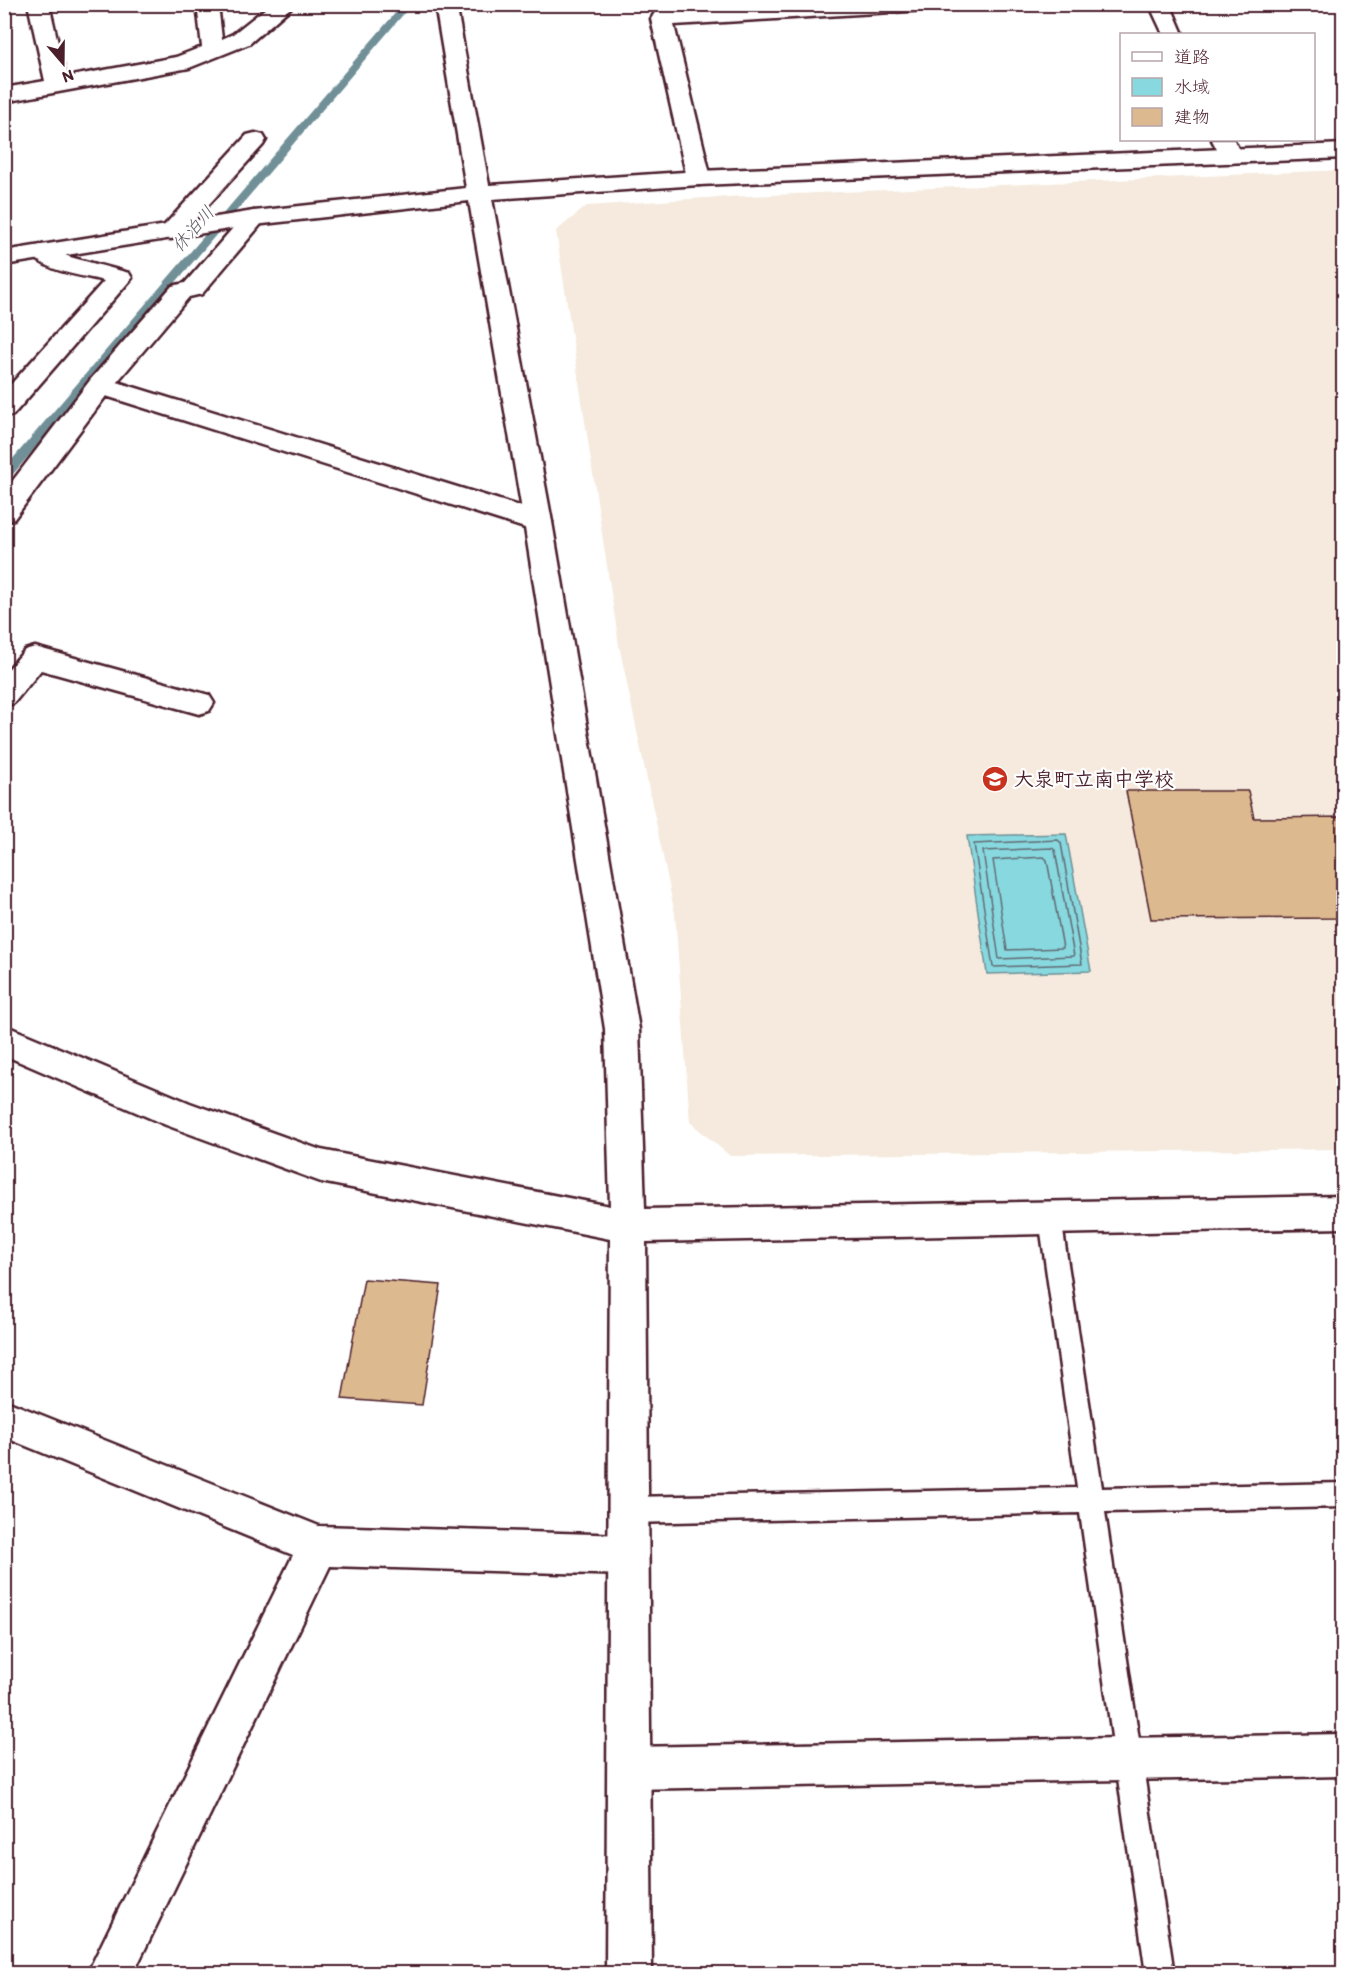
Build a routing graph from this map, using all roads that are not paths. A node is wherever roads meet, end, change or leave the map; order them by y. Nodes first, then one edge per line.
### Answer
1 (38, 4) edge
2 (207, 4) edge
3 (285, 4) edge
4 (445, 4) edge
5 (926, 4) edge
6 (1159, 4) edge
7 (667, 12) edge
8 (1173, 33) edge
9 (213, 51) junction
10 (57, 86) junction
11 (4, 95) edge
12 (255, 140) dead end
13 (1227, 148) edge
14 (1344, 150) edge
15 (699, 178) junction
16 (480, 193) junction
17 (244, 220) junction
18 (180, 230) junction
19 (42, 252) junction
20 (4, 258) edge
21 (100, 385) junction
22 (4, 409) edge
23 (4, 512) edge
24 (538, 522) junction
25 (4, 695) edge
26 (200, 703) dead end
27 (4, 1039) edge
28 (1344, 1212) edge
29 (1050, 1218) junction
30 (628, 1226) junction
31 (4, 1418) edge
32 (1344, 1495) edge
33 (1090, 1500) junction
34 (629, 1510) junction
35 (319, 1546) junction
36 (628, 1555) junction
37 (1344, 1755) edge
38 (1130, 1759) junction
39 (629, 1768) junction
40 (109, 1974) edge
41 (629, 1974) edge
42 (1160, 1974) edge

1 - 10 street
2 - 9 street
3 - 9 street
4 - 16 street
5 - 7 street
6 - 8 street
7 - 15 street
9 - 10 street
10 - 11 street
12 - 18 street
13 - 14 street
13 - 15 street
15 - 16 street
16 - 17 street
16 - 24 street
17 - 18 street
17 - 21 street
18 - 19 street
19 - 20 street
19 - 22 street
21 - 23 street
21 - 24 street
24 - 30 street
25 - 26 street
27 - 30 street
28 - 29 street
29 - 30 street
29 - 33 lane
30 - 34 street
31 - 35 street
32 - 33 lane
33 - 34 lane
33 - 38 lane
34 - 36 street
35 - 36 street
35 - 40 street
36 - 39 street
37 - 38 street
38 - 39 street
38 - 42 lane
39 - 41 street

